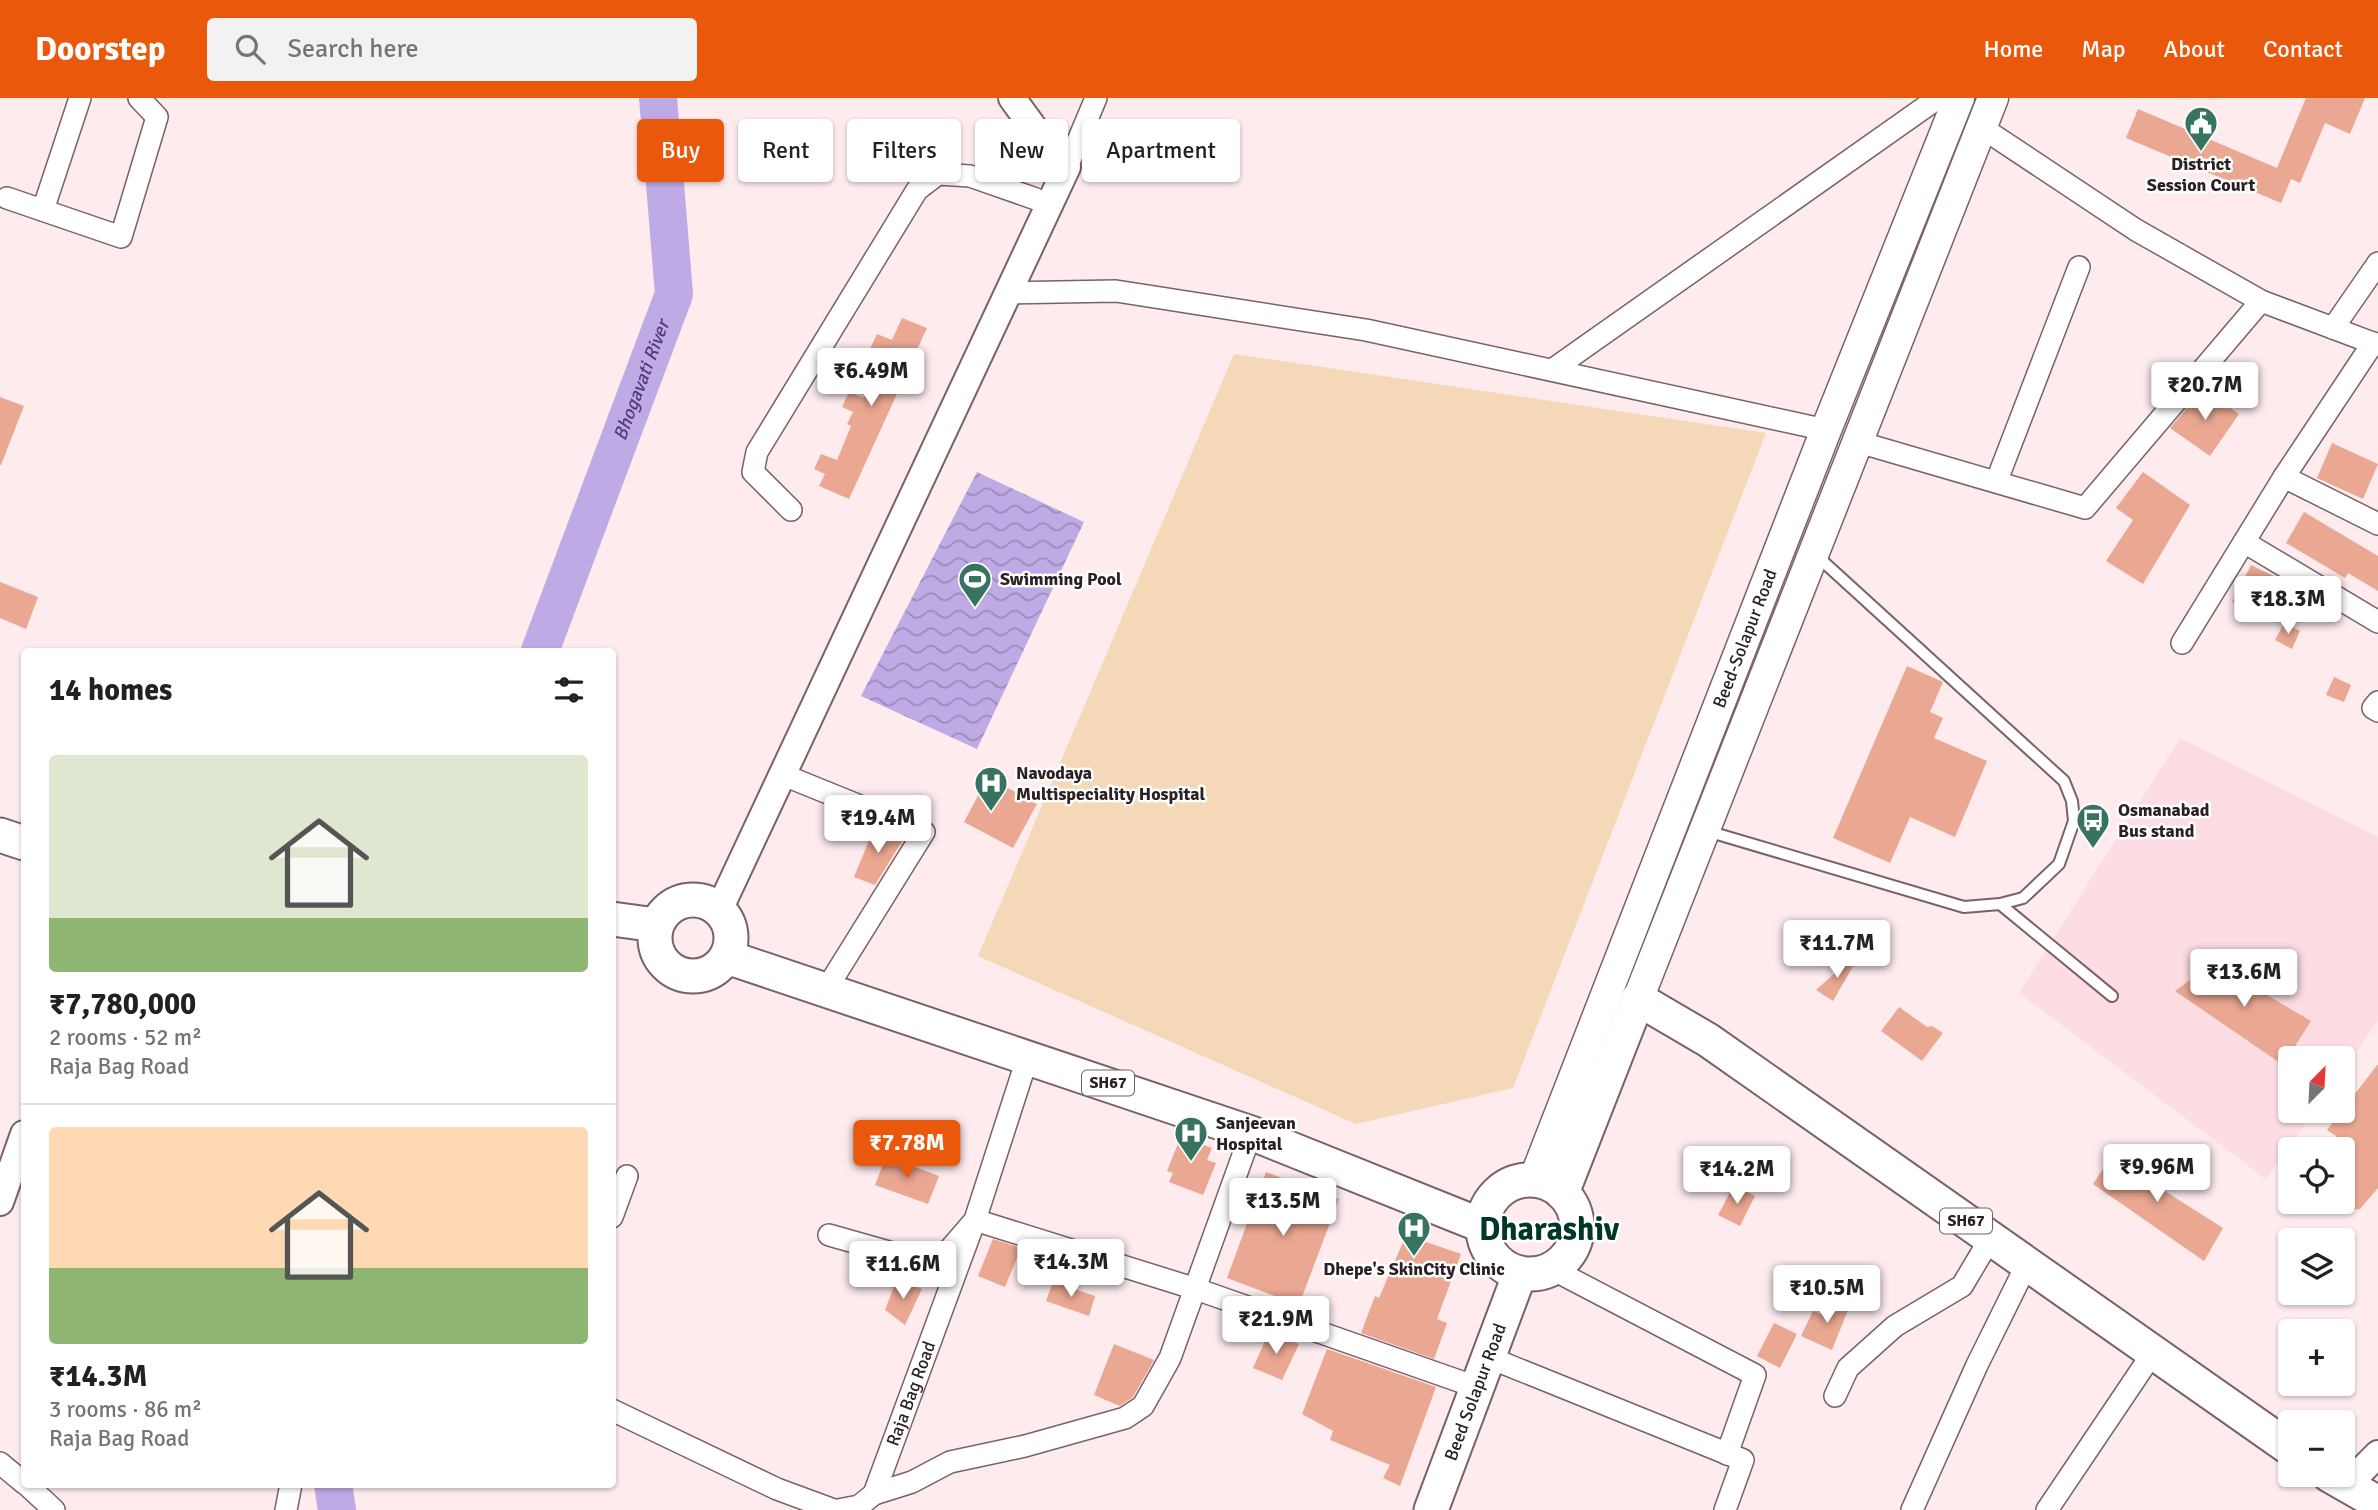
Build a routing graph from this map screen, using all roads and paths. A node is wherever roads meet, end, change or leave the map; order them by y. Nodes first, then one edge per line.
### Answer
1 (80, 98) edge
2 (139, 98) edge
3 (1012, 98) edge
4 (1096, 98) edge
5 (1938, 98) edge
6 (1959, 98) edge
7 (1993, 98) edge
8 (1028, 119) edge
9 (1981, 127) junction
10 (1068, 149) edge
11 (1047, 182) edge
12 (1053, 182) edge
13 (7, 198) dead end
14 (1035, 199) junction
15 (43, 210) junction
16 (2378, 263) edge
17 (2079, 267) dead end
18 (1008, 293) junction
19 (2261, 301) junction
20 (2333, 328) junction
21 (2376, 344) edge
22 (1552, 370) junction
23 (1825, 430) junction
24 (1855, 441) junction
25 (2284, 477) junction
26 (1997, 480) junction
27 (791, 510) dead end
28 (2378, 524) edge
29 (2244, 542) junction
30 (1812, 551) junction
31 (2378, 622) edge
32 (2182, 643) dead end
33 (2378, 702) edge
34 (2378, 711) edge
35 (781, 774) junction
36 (1703, 830) junction
37 (0, 835) edge
38 (21, 842) edge
39 (2000, 904) junction
40 (714, 906) junction
41 (616, 920) edge
42 (656, 925) junction
43 (729, 951) junction
44 (830, 984) junction
45 (2112, 996) dead end
46 (1638, 999) junction
47 (1028, 1056) junction
48 (1251, 1133) junction
49 (21, 1142) edge
50 (627, 1176) dead end
51 (1548, 1187) junction
52 (0, 1202) edge
53 (616, 1206) edge
54 (1486, 1215) junction
55 (975, 1220) junction
56 (829, 1235) dead end
57 (1990, 1239) junction
58 (2027, 1265) junction
59 (1536, 1271) junction
60 (1196, 1289) junction
61 (2152, 1354) junction
62 (1482, 1372) junction
63 (1835, 1396) dead end
64 (616, 1412) edge
65 (2278, 1440) edge
66 (1727, 1454) junction
67 (2378, 1454) edge
68 (0, 1463) edge
69 (21, 1481) edge
70 (29, 1488) edge
71 (290, 1488) edge
72 (874, 1494) junction
73 (2358, 1495) edge
74 (54, 1510) edge
75 (286, 1510) edge
76 (836, 1510) edge
77 (1432, 1510) edge
78 (1725, 1510) edge
79 (1912, 1510) edge
80 (2047, 1510) edge

1 - 15 street
2 - 15 street
3 - 8 street
4 - 10 street
5 - 22 street
6 - 23 main road, Beed-Solapur Road
7 - 9 main road, Beed-Solapur Road
9 - 19 street
9 - 24 main road, Beed-Solapur Road
11 - 14 street
12 - 18 street
13 - 15 street
14 - 27 street
14 - 40 street
16 - 20 street
17 - 26 street
18 - 22 street
18 - 35 street
19 - 20 street
19 - 26 street
20 - 21 street
21 - 25 street
22 - 23 street
23 - 51 main road, Beed-Solapur Road
24 - 26 street
24 - 30 main road, Beed-Solapur Road
25 - 28 street
25 - 29 street
29 - 31 street
29 - 32 street
30 - 36 main road, Beed-Solapur Road
30 - 39 lane
33 - 34 street
35 - 40 street
35 - 44 street
36 - 39 lane
36 - 46 main road, Beed-Solapur Road
37 - 38 main road
39 - 45 lane
40 - 42 main road
40 - 43 main road
41 - 42 main road
42 - 43 main road
43 - 44 main road, SH67
44 - 47 main road, SH67
44 - 54 main road
46 - 51 main road
46 - 57 main road, SH67
47 - 48 main road, SH67
47 - 55 street, Raja Bag Road
48 - 54 main road, SH67
48 - 60 street
49 - 52 street
50 - 53 street
51 - 54 main road
51 - 59 main road
54 - 59 main road
55 - 56 street
55 - 60 street
55 - 72 street, Raja Bag Road
57 - 58 main road, SH67
57 - 63 street
58 - 61 main road, SH67
58 - 79 street
59 - 62 main road, Beed Solapur Road
59 - 66 street
60 - 62 street
60 - 72 street
61 - 65 main road, SH67
61 - 80 street
62 - 66 street
62 - 77 main road, Beed Solapur Road
64 - 76 street
66 - 78 street
67 - 73 street
68 - 69 street
70 - 74 street
71 - 75 street
72 - 76 street

